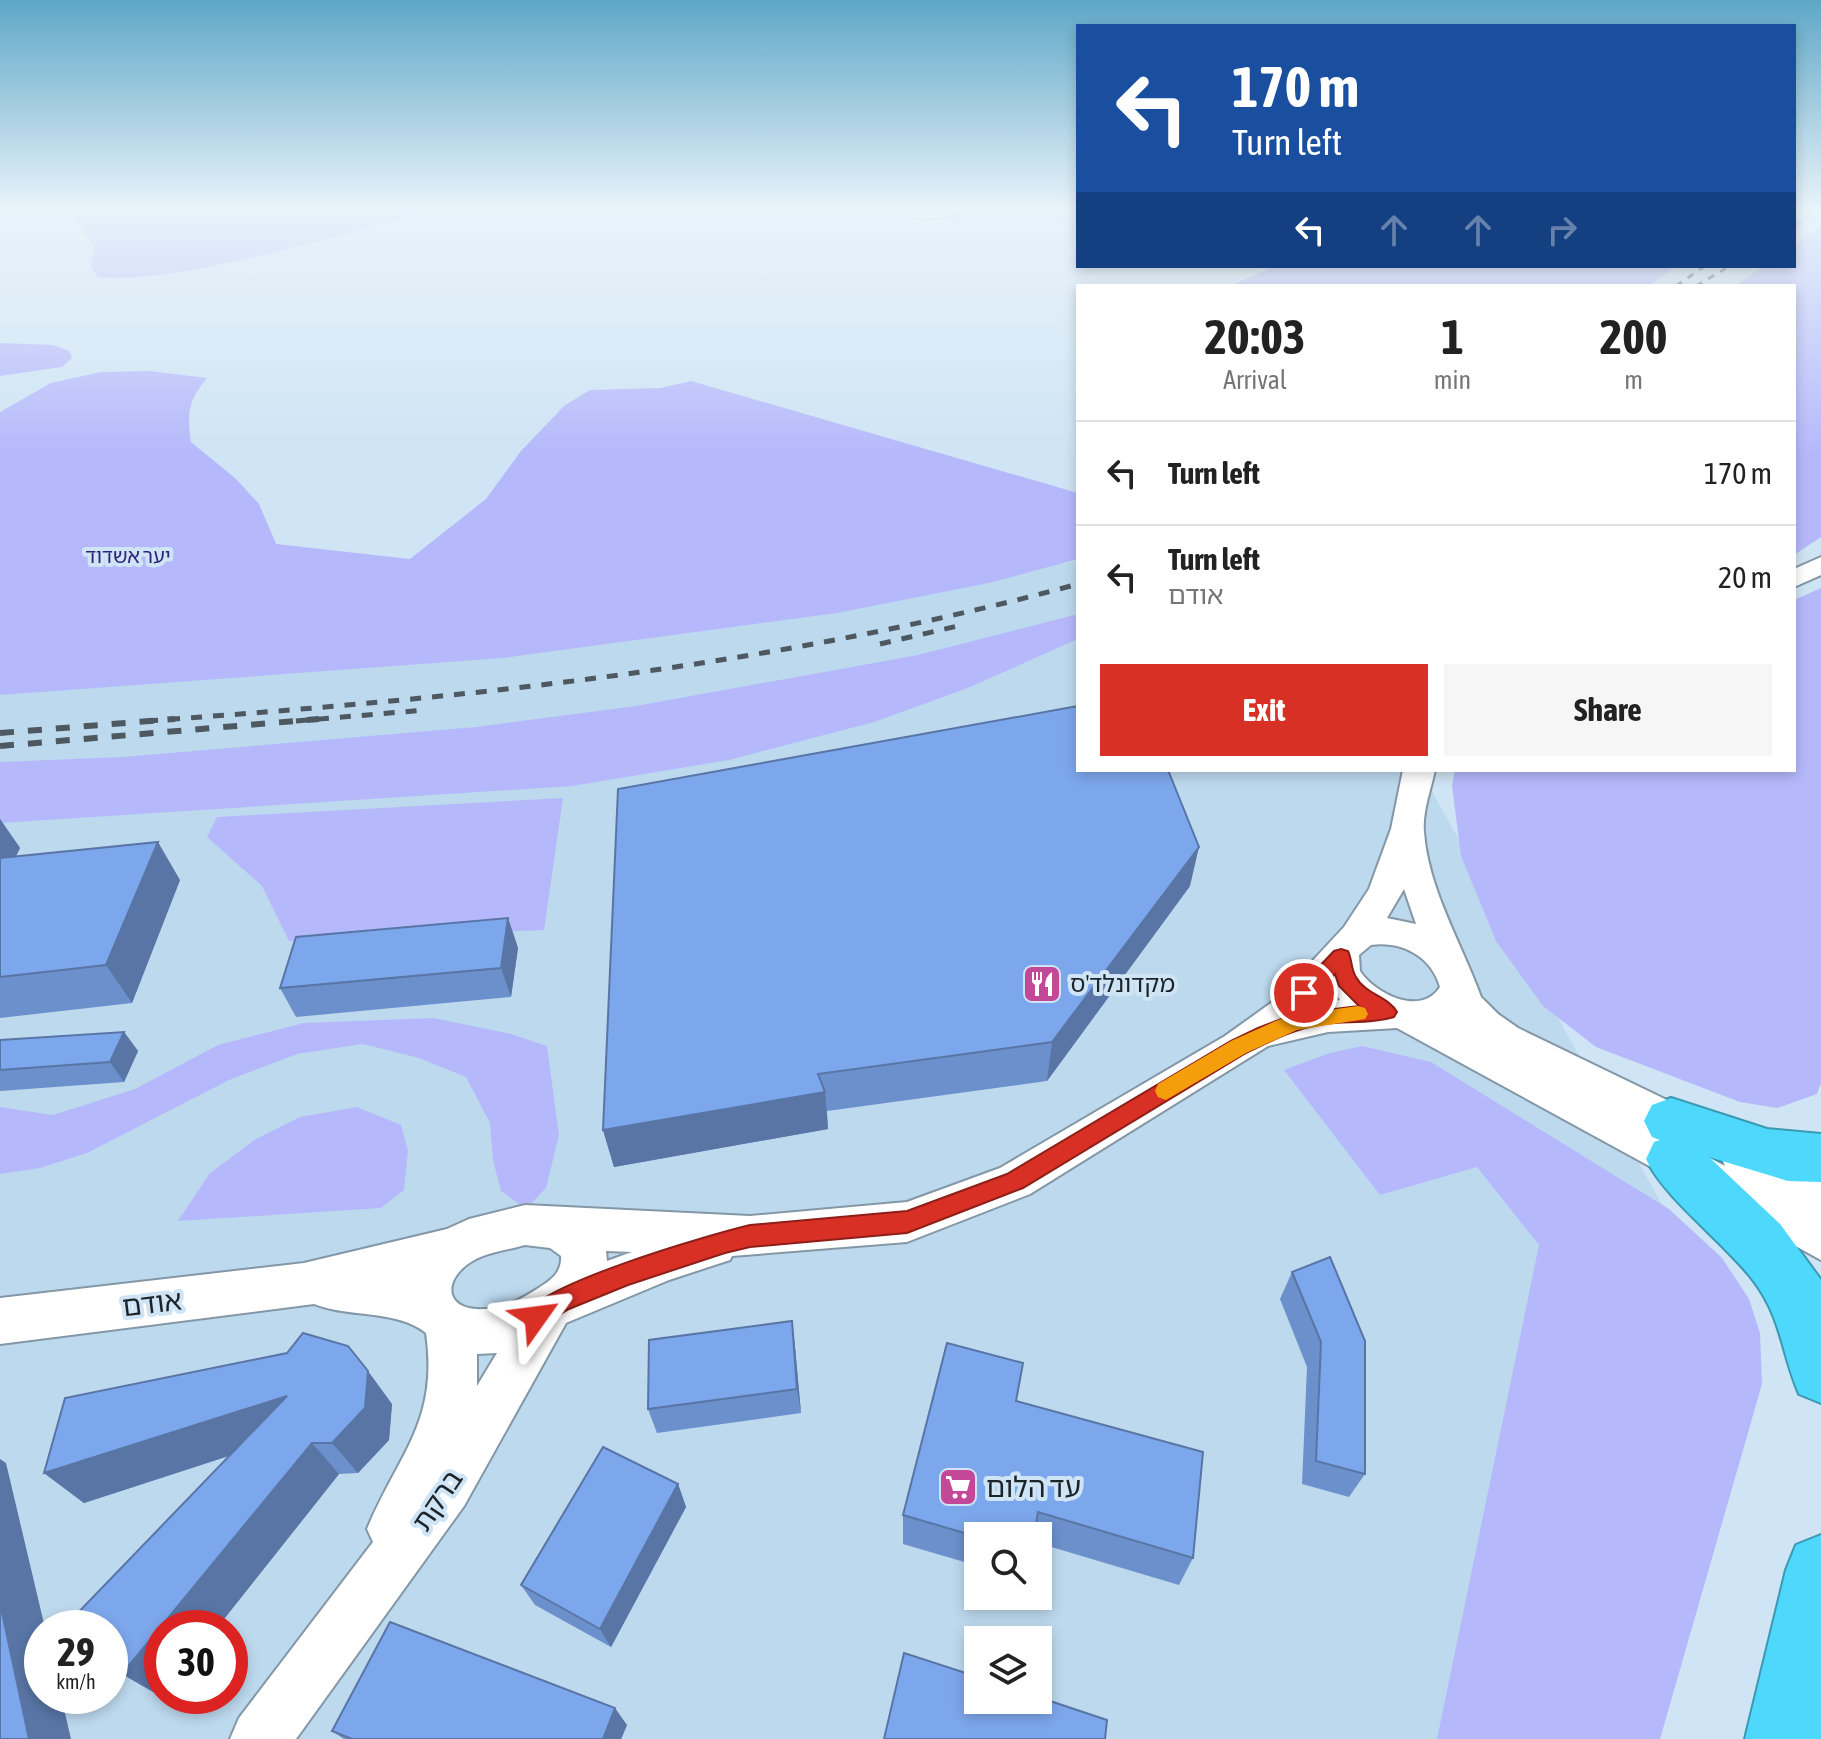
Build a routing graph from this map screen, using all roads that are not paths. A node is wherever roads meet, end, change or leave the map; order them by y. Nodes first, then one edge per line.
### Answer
1 (1821, 565) edge
2 (1796, 578) edge
3 (1419, 772) edge
4 (1407, 829) junction
5 (1348, 947) junction
6 (1453, 974) junction
7 (1398, 1014) junction
8 (1239, 1047) junction
9 (1672, 1140) junction
10 (1821, 1158) edge
11 (1821, 1199) edge
12 (559, 1229) junction
13 (750, 1236) junction
14 (1821, 1240) edge
15 (449, 1249) junction
16 (304, 1285) junction
17 (554, 1306) junction
18 (441, 1317) junction
19 (0, 1321) edge
20 (1821, 1372) edge
21 (1821, 1570) edge
22 (307, 1677) junction
23 (260, 1739) edge
24 (1783, 1739) edge

1 - 2 street
3 - 4 street
4 - 5 street
4 - 6 street
5 - 6 street
5 - 7 street
5 - 8 street
6 - 7 street
6 - 9 street
7 - 8 street
7 - 9 street
8 - 13 street
9 - 10 highway
9 - 11 street
9 - 14 street
9 - 20 highway
12 - 13 street
12 - 15 street
12 - 17 street
13 - 17 street
15 - 16 street, אודם
15 - 18 street
16 - 18 street, אודם
16 - 19 street, אודם
17 - 18 street
17 - 22 street, ברקת
18 - 22 street, ברקת
21 - 24 highway
22 - 23 street, ברקת

